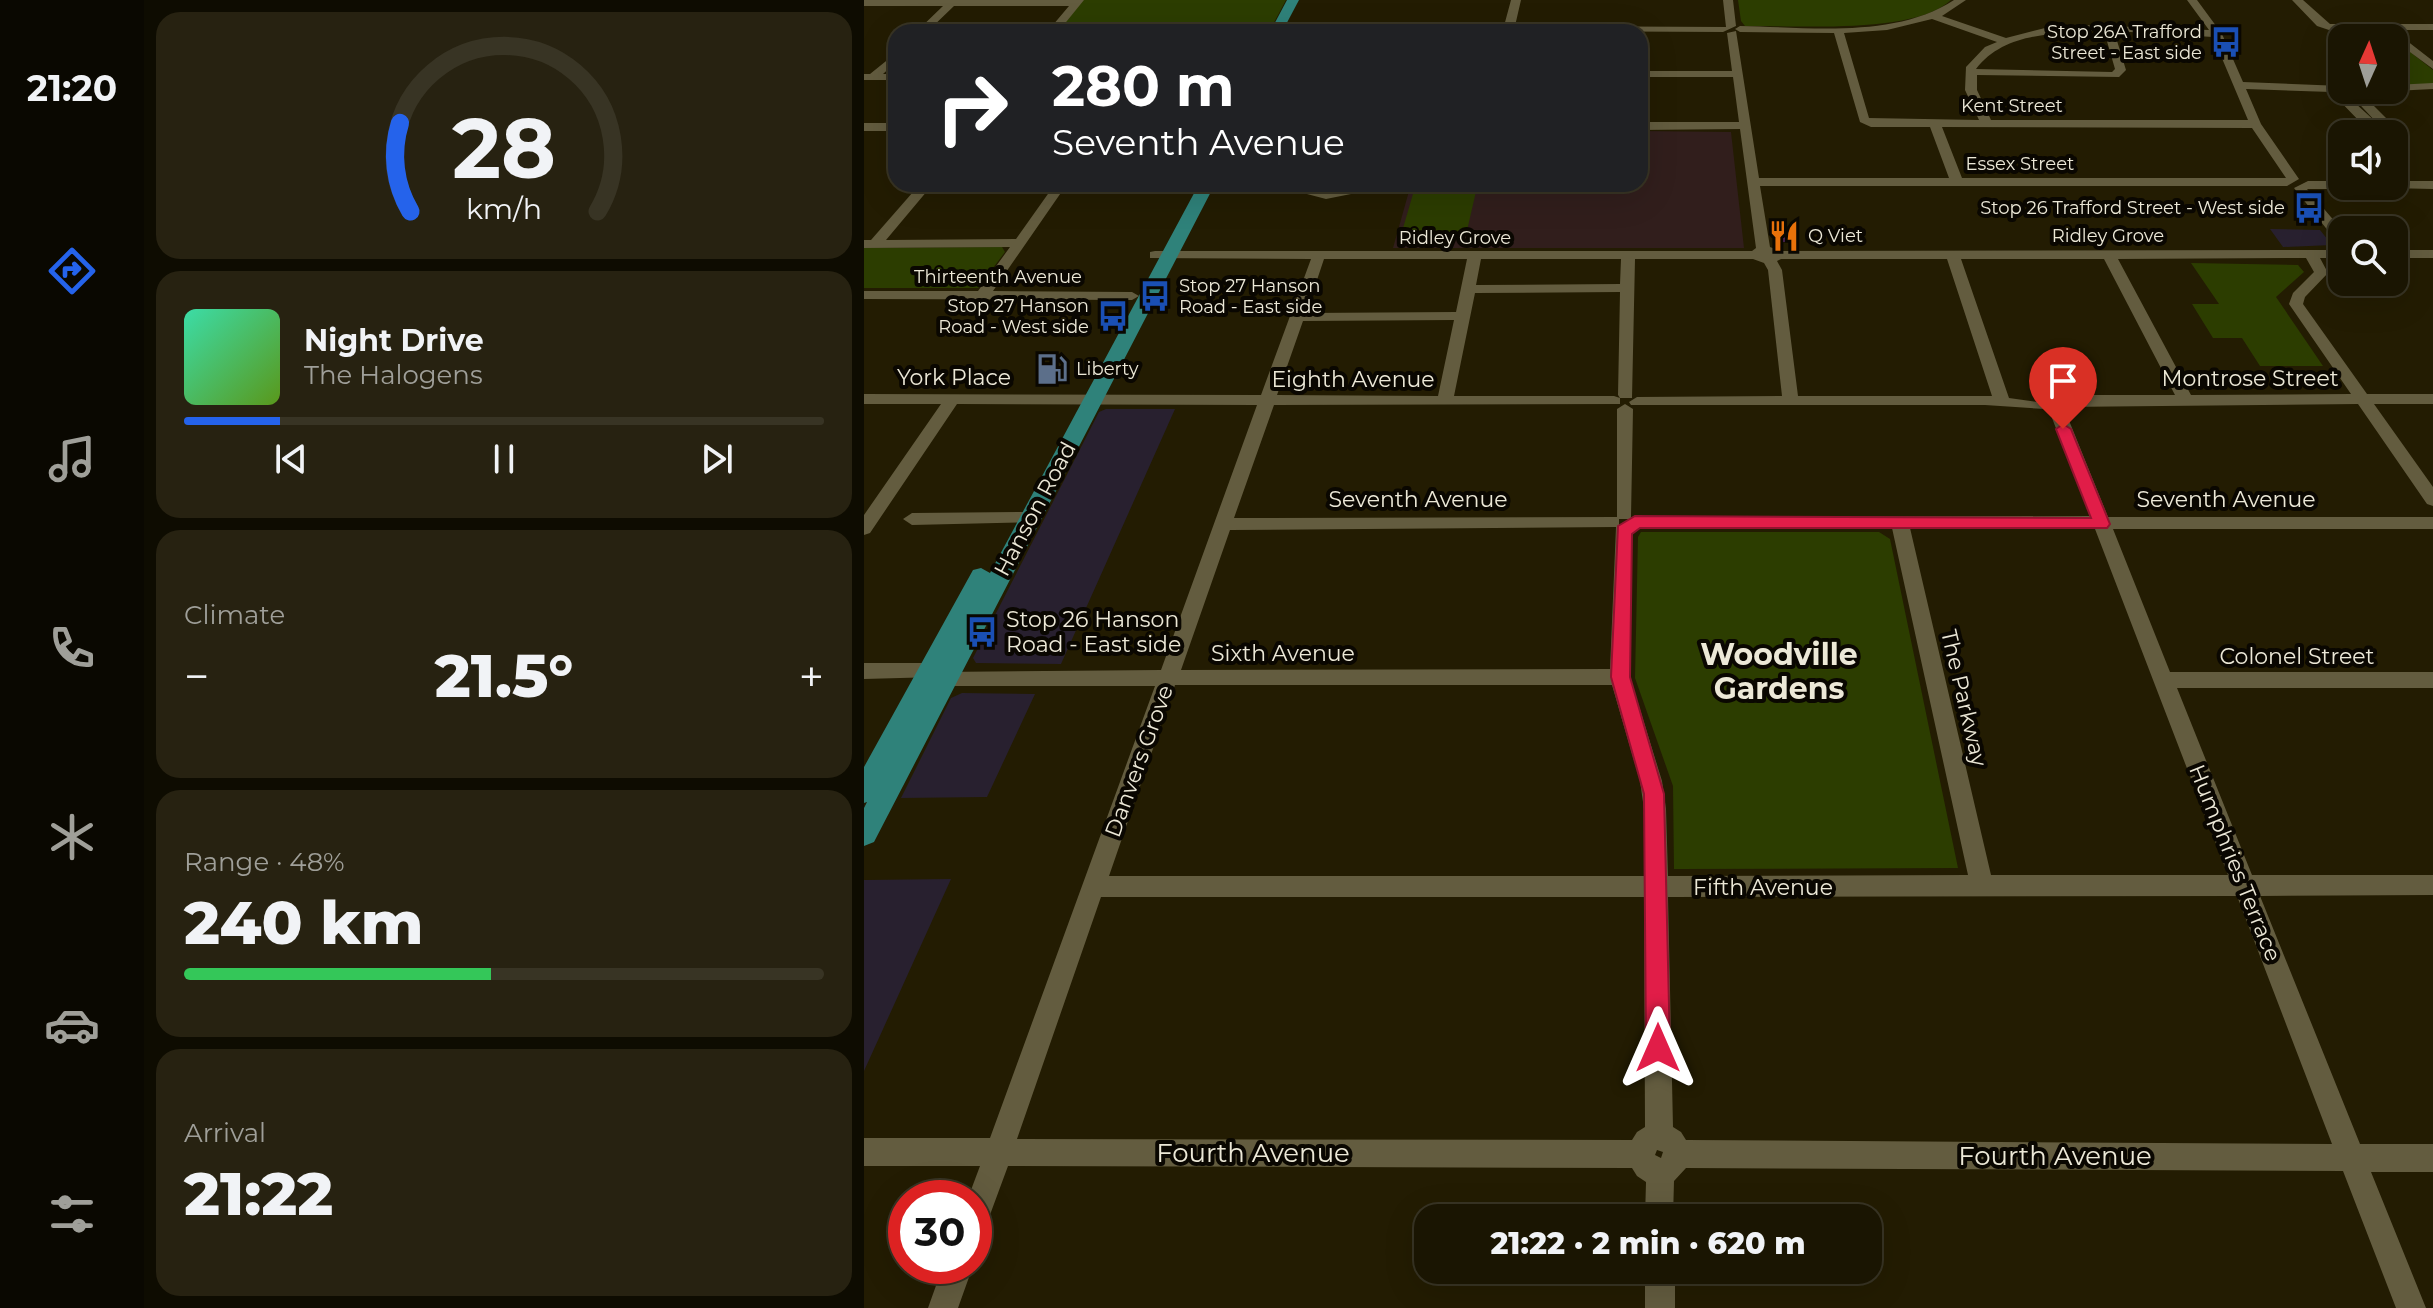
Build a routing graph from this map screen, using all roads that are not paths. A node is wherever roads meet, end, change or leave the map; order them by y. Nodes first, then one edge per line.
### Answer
1 (1293, 0) edge
2 (1305, 0) edge
3 (1516, 0) edge
4 (1728, 0) edge
5 (1961, 0) edge
6 (2192, 0) edge
7 (2297, 0) edge
8 (954, 2) edge
9 (1078, 2) edge
10 (864, 3) edge
11 (1933, 16) junction
12 (930, 24) edge
13 (1059, 24) edge
14 (1285, 24) edge
15 (1288, 24) edge
16 (1510, 24) edge
17 (2328, 26) edge
18 (2433, 27) edge
19 (2108, 28) junction
20 (2408, 28) edge
21 (1732, 29) junction
22 (1838, 29) junction
23 (1648, 30) edge
24 (2217, 34) junction
25 (2005, 41) junction
26 (2408, 47) edge
27 (888, 62) edge
28 (2433, 66) edge
29 (1970, 72) junction
30 (1648, 74) edge
31 (1738, 74) junction
32 (869, 77) edge
33 (2239, 85) junction
34 (2433, 86) edge
35 (2408, 87) edge
36 (2328, 89) edge
37 (2351, 104) edge
38 (2366, 104) edge
39 (1935, 124) junction
40 (1987, 124) junction
41 (2255, 124) junction
42 (1744, 125) junction
43 (1648, 126) edge
44 (864, 127) edge
45 (888, 127) edge
46 (1753, 182) junction
47 (1957, 182) junction
48 (2297, 183) junction
49 (2328, 184) edge
50 (2408, 185) edge
51 (2433, 185) edge
52 (919, 192) edge
53 (1055, 192) edge
54 (1196, 192) edge
55 (1316, 192) edge
56 (1341, 192) edge
57 (2328, 222) edge
58 (1019, 243) junction
59 (869, 244) edge
60 (1952, 254) junction
61 (2109, 254) junction
62 (2328, 254) edge
63 (2408, 254) edge
64 (2433, 254) edge
65 (1162, 255) junction
66 (1319, 255) junction
67 (1628, 255) junction
68 (1766, 255) junction
69 (2311, 255) junction
70 (1475, 256) junction
71 (1627, 288) junction
72 (1468, 289) junction
73 (864, 295) edge
74 (983, 295) junction
75 (1139, 298) junction
76 (1463, 316) junction
77 (1297, 317) junction
78 (953, 398) junction
79 (864, 399) edge
80 (2185, 399) junction
81 (2433, 399) edge
82 (1085, 400) junction
83 (2363, 400) junction
84 (1267, 401) junction
85 (1445, 401) junction
86 (1791, 401) junction
87 (2002, 401) junction
88 (1626, 402) junction
89 (2056, 409) junction
90 (2433, 500) edge
91 (1021, 518) junction
92 (912, 519) dead end
93 (1899, 521) junction
94 (1624, 522) junction
95 (866, 523) edge
96 (2433, 523) edge
97 (1224, 524) junction
98 (2101, 524) junction
99 (864, 671) edge
100 (938, 674) junction
101 (1169, 677) junction
102 (1620, 677) junction
103 (2162, 680) junction
104 (2433, 680) edge
105 (864, 792) edge
106 (864, 834) edge
107 (2244, 885) junction
108 (2433, 885) edge
109 (1657, 886) junction
110 (1982, 886) junction
111 (1094, 887) junction
112 (864, 1152) edge
113 (999, 1152) junction
114 (1659, 1154) junction
115 (2353, 1158) junction
116 (2433, 1158) edge
117 (989, 1180) edge
118 (1659, 1204) edge
119 (952, 1284) edge
120 (1660, 1284) edge
121 (943, 1308) edge
122 (1660, 1308) edge
123 (2411, 1308) edge

1 - 14 main road
2 - 15 main road
3 - 16 street
4 - 21 street
5 - 11 street
6 - 24 street
7 - 17 street
8 - 9 street
8 - 10 street
8 - 12 street
9 - 13 street
11 - 22 street
11 - 25 street
18 - 20 street
19 - 24 street
19 - 25 street
19 - 29 street
21 - 22 street
21 - 23 street
21 - 31 street
22 - 39 street, Kent Street
24 - 33 street
25 - 29 street
26 - 28 street
27 - 32 street
29 - 40 street
30 - 31 street
31 - 42 street
33 - 36 street
33 - 41 street
34 - 35 street
37 - 38 street
39 - 40 street, Kent Street
39 - 47 street
40 - 41 street, Kent Street
41 - 48 street
42 - 43 street
42 - 46 street
44 - 45 street
46 - 47 street, Essex Street
46 - 68 street
47 - 48 street, Essex Street
48 - 49 street, Essex Street
48 - 57 street
50 - 51 street
52 - 59 street
53 - 58 street
54 - 65 main road, Hanson Road
55 - 56 street
58 - 59 street
58 - 74 street
60 - 61 street, Ridley Grove
60 - 68 street, Ridley Grove
60 - 87 street
61 - 69 street, Ridley Grove
61 - 80 street
62 - 69 street, Ridley Grove
63 - 64 street
65 - 66 street, Ridley Grove
65 - 75 main road, Hanson Road
66 - 70 street, Ridley Grove
66 - 77 street, Danvers Grove
67 - 68 street, Ridley Grove
67 - 70 street, Ridley Grove
67 - 71 street
68 - 86 street
69 - 83 street
70 - 72 street
71 - 72 street
71 - 88 street
72 - 76 street
73 - 74 street, Thirteenth Avenue
74 - 75 street, Thirteenth Avenue
75 - 82 main road, Hanson Road
76 - 77 street
76 - 85 street
77 - 84 street, Danvers Grove
78 - 79 street, York Place
78 - 82 street, York Place
78 - 95 street
80 - 83 street, Montrose Street
80 - 89 street, Montrose Street
81 - 83 street, Montrose Street
82 - 84 street, Eighth Avenue
82 - 91 main road, Hanson Road
83 - 90 street
84 - 85 street, Eighth Avenue
84 - 97 street, Danvers Grove
85 - 88 street, Eighth Avenue
86 - 87 street, Eighth Avenue
86 - 88 street, Eighth Avenue
87 - 89 street, Eighth Avenue
88 - 94 street
89 - 98 street, Humphries Terrace
91 - 92 street
91 - 100 main road, Hanson Road
93 - 94 street, Seventh Avenue
93 - 98 street, Seventh Avenue
93 - 110 street, The Parkway
94 - 97 street, Seventh Avenue
94 - 102 street
96 - 98 street, Seventh Avenue
97 - 101 street, Danvers Grove
98 - 103 street, Humphries Terrace
99 - 100 street, Sixth Avenue
100 - 101 street, Sixth Avenue
100 - 105 main road, Hanson Road
100 - 106 main road, Hanson Road
101 - 102 street, Sixth Avenue
101 - 111 street, Danvers Grove
102 - 109 street
103 - 104 street, Colonel Street
103 - 107 street, Humphries Terrace
107 - 108 street, Fifth Avenue
107 - 110 street, Fifth Avenue
107 - 115 street, Humphries Terrace
109 - 110 street, Fifth Avenue
109 - 111 street, Fifth Avenue
109 - 114 street
111 - 113 street, Danvers Grove
112 - 113 street, Fourth Avenue
113 - 114 street, Fourth Avenue
113 - 117 street, Danvers Grove
114 - 115 street, Fourth Avenue
114 - 118 street
115 - 116 street, Fourth Avenue
115 - 123 street, Humphries Terrace
119 - 121 street
120 - 122 street

